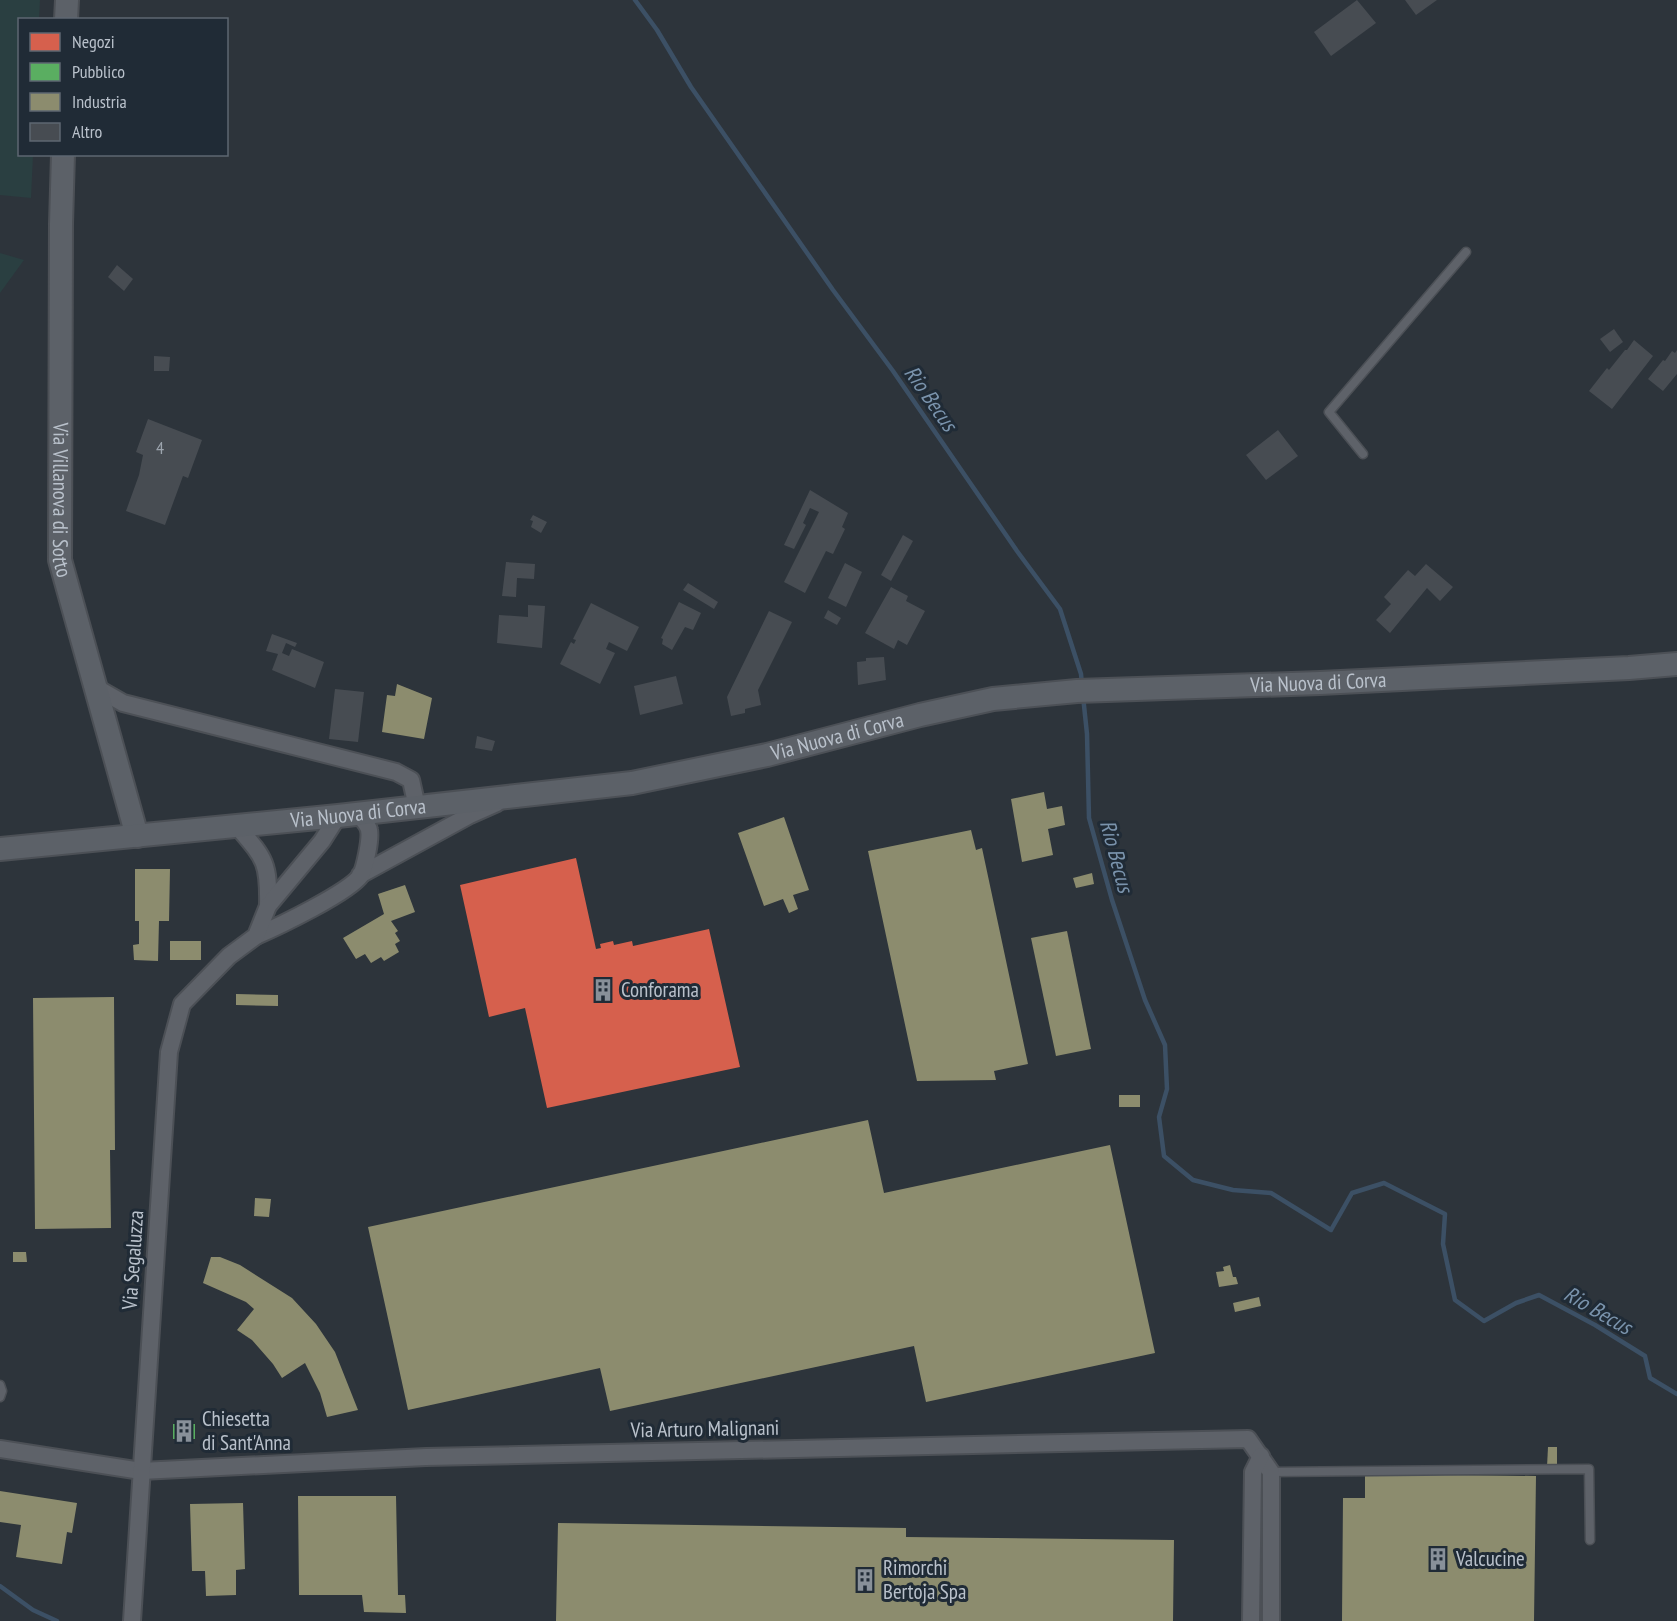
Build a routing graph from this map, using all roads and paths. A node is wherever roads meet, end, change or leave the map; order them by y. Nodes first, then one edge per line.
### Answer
1 (67, 0) edge
2 (66, 18) edge
3 (63, 156) edge
4 (1466, 252) dead end
5 (1363, 454) dead end
6 (1677, 664) edge
7 (95, 687) junction
8 (512, 796) junction
9 (417, 807) junction
10 (349, 815) junction
11 (237, 826) junction
12 (137, 836) junction
13 (0, 849) edge
14 (360, 875) junction
15 (268, 906) junction
16 (256, 936) junction
17 (0, 1385) edge
18 (0, 1397) edge
19 (0, 1449) edge
20 (1261, 1456) junction
21 (141, 1471) junction
22 (1271, 1472) junction
23 (1590, 1540) dead end
24 (132, 1620) edge
25 (1251, 1621) edge
26 (1271, 1621) edge

1 - 2 main road
3 - 7 main road, Via Villanova di Sotto
4 - 5 lane
6 - 8 main road, Via Nuova di Corva
7 - 9 street
7 - 12 main road, Via Villanova di Sotto
8 - 9 main road, Via Nuova di Corva
8 - 14 street, Via Segaluzza
9 - 10 main road, Via Nuova di Corva
10 - 11 main road, Via Nuova di Corva
10 - 14 street
10 - 15 street
11 - 12 main road, Via Nuova di Corva
11 - 15 street
12 - 13 main road, Via Nuova di Corva
14 - 16 street, Via Segaluzza
15 - 16 street
16 - 21 street, Via Segaluzza
17 - 18 lane
19 - 21 street
20 - 21 street, Via Arturo Malignani
20 - 22 street, Via Arturo Malignani
20 - 25 street
21 - 24 street, Via Segaluzza
22 - 23 lane
22 - 26 street

